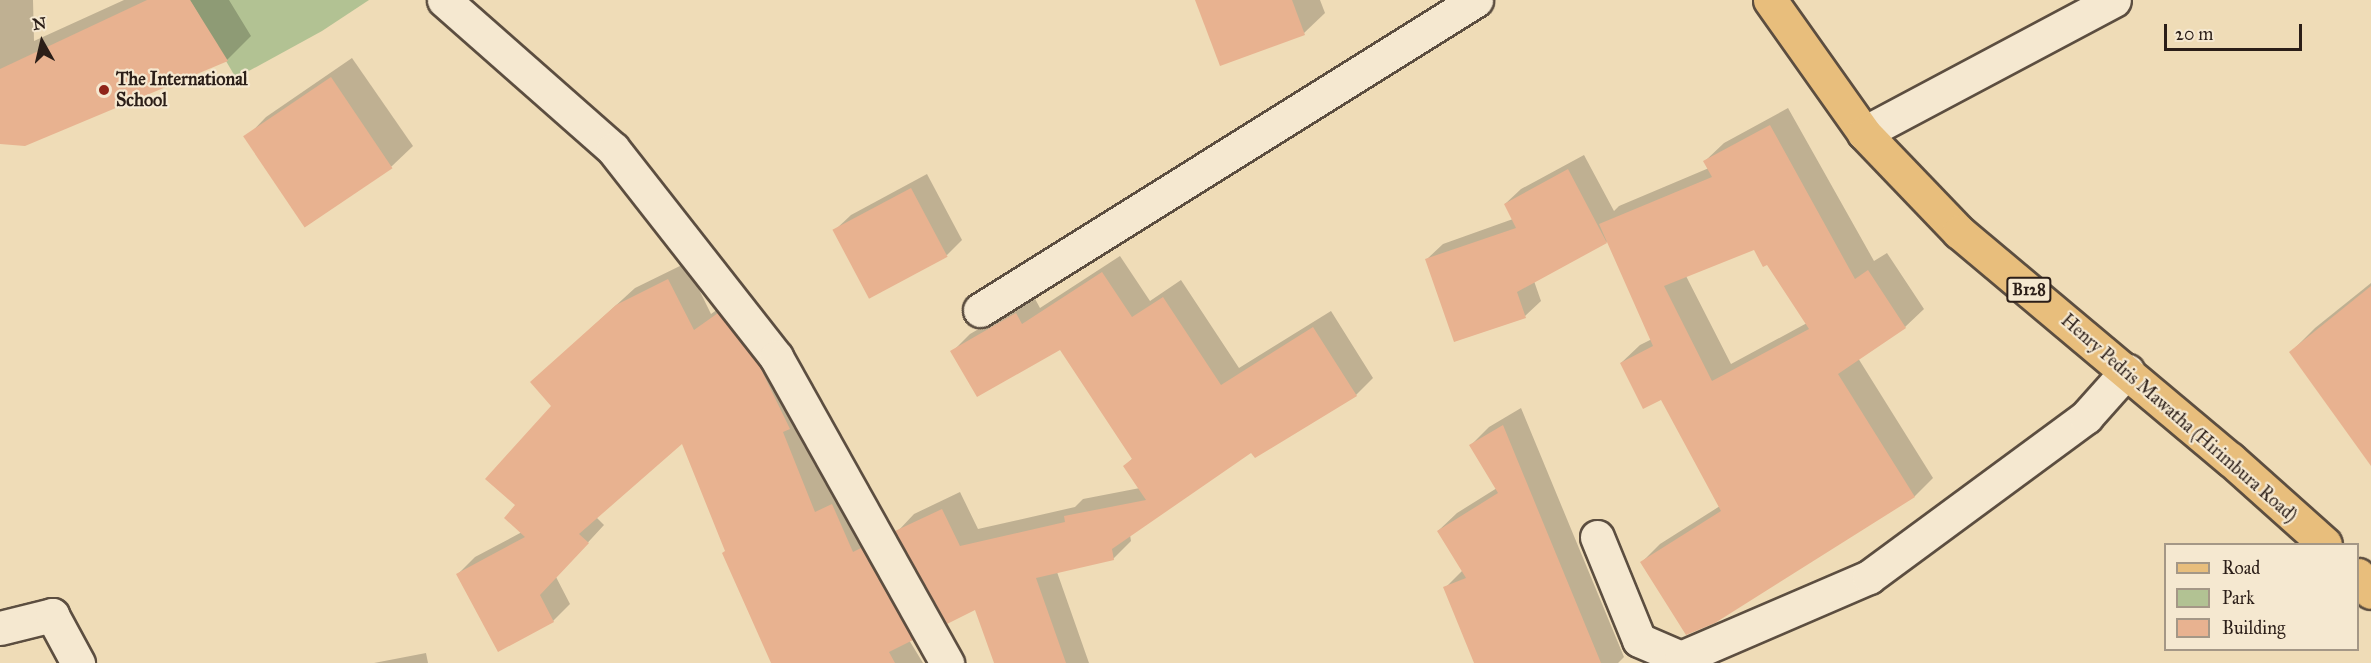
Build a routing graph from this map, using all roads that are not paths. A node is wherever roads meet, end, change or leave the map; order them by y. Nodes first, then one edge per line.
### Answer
1 (444, 0) edge
2 (1476, 0) edge
3 (1770, 0) edge
4 (2114, 0) edge
5 (1864, 133) junction
6 (980, 310) dead end
7 (2127, 371) junction
8 (1597, 537) dead end
9 (2324, 543) edge
10 (2359, 576) edge
11 (2371, 592) edge
12 (0, 628) edge
13 (78, 663) edge
14 (946, 663) edge

1 - 14 street
2 - 6 street
3 - 5 main road, Henry Pedris Mawatha (Hirimbura Road) / B128
4 - 5 street
5 - 7 main road, Henry Pedris Mawatha (Hirimbura Road) / B128
7 - 8 street
7 - 9 main road, Henry Pedris Mawatha (Hirimbura Road) / B128
10 - 11 main road
12 - 13 street

